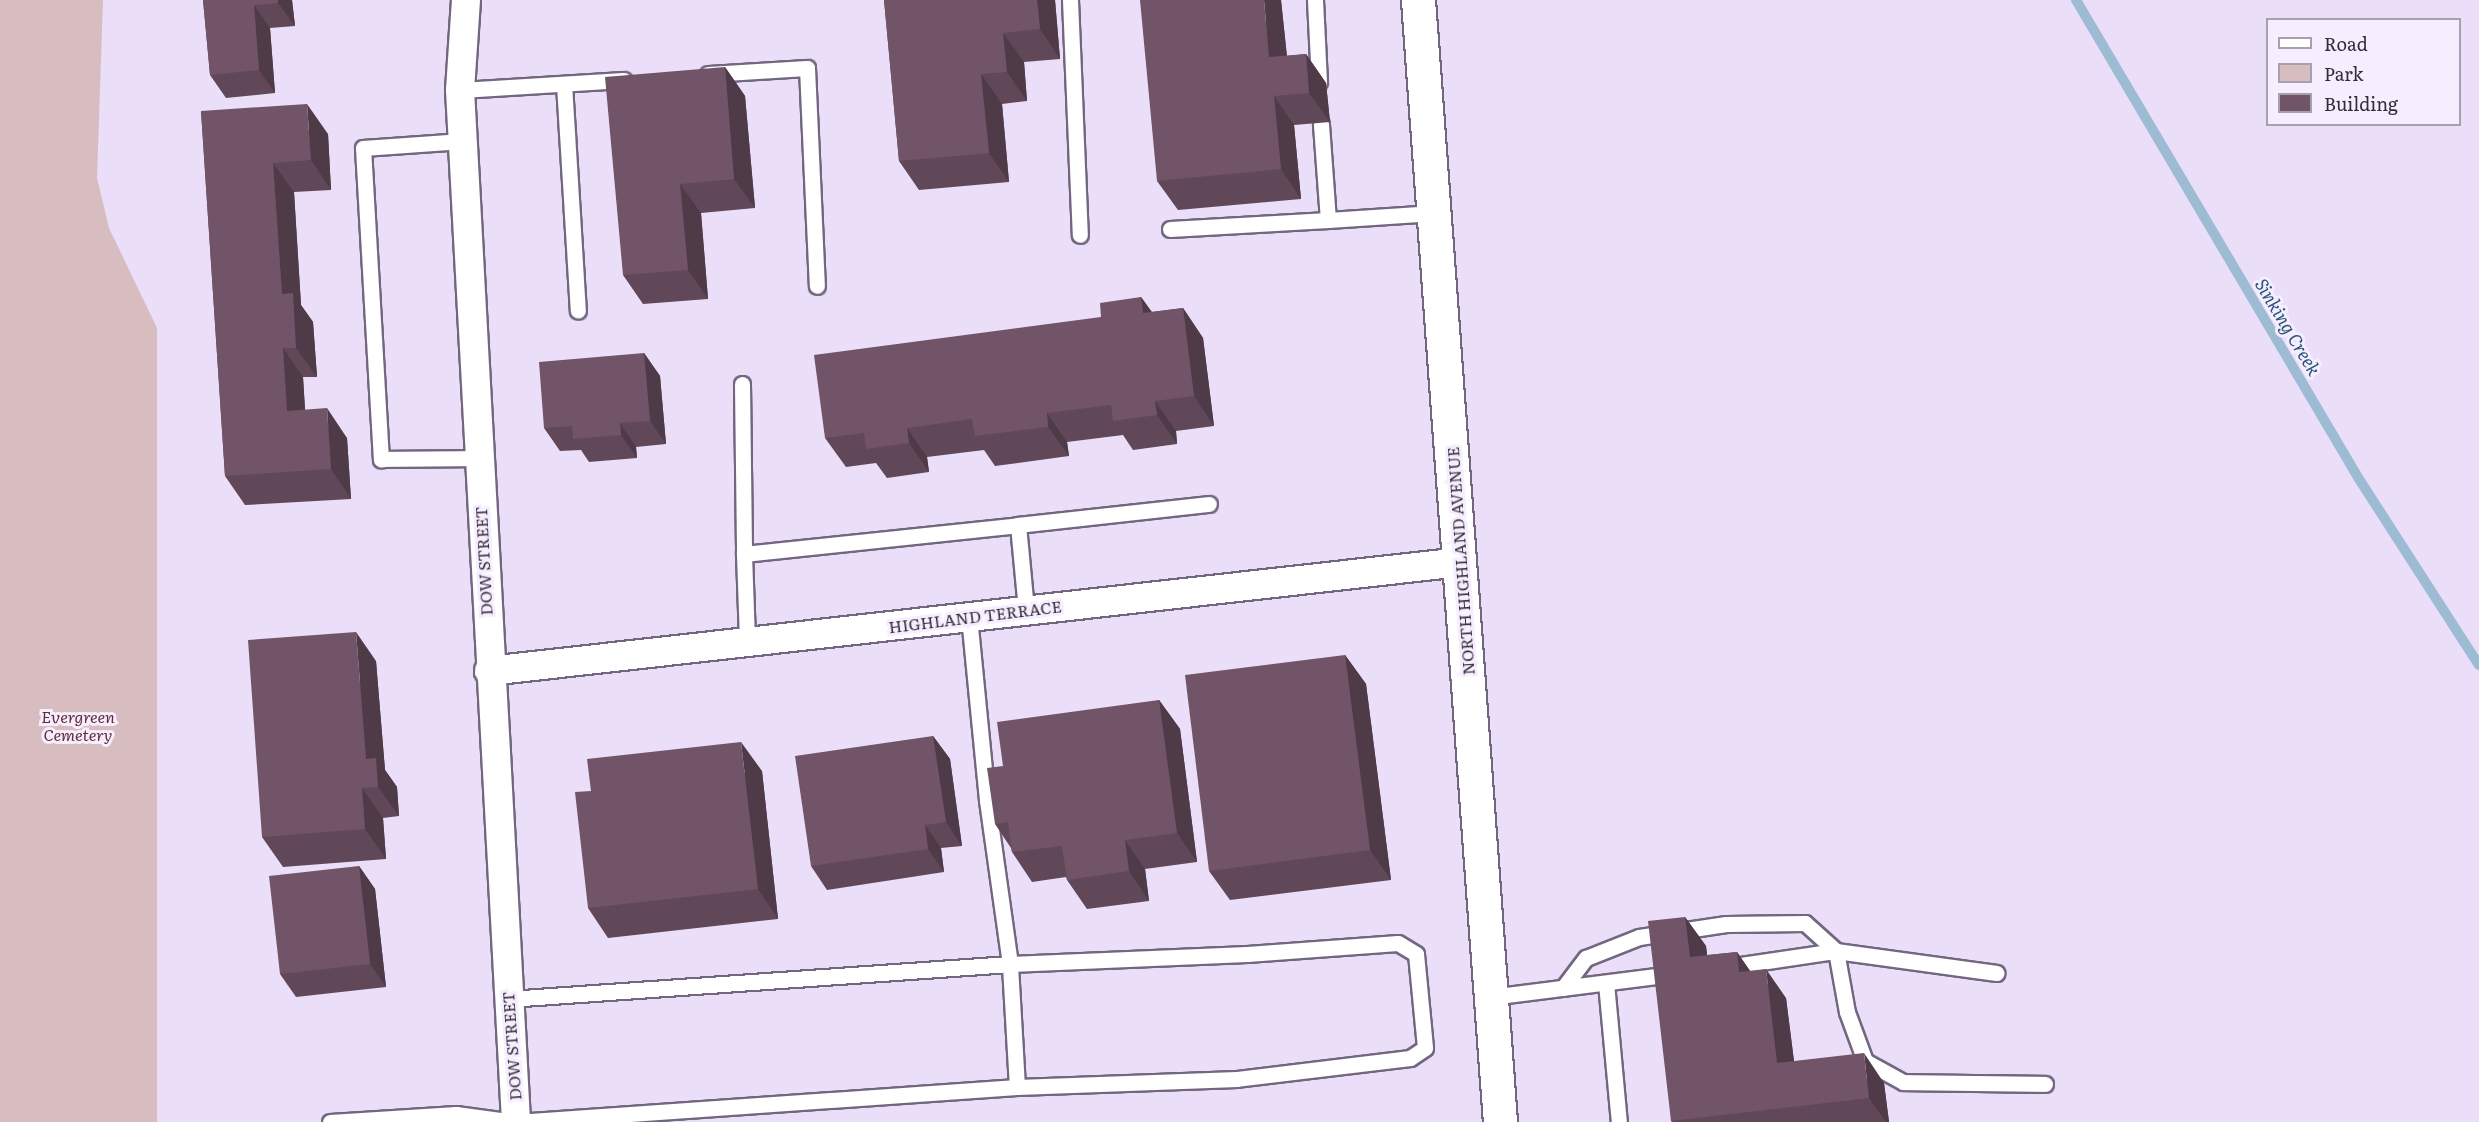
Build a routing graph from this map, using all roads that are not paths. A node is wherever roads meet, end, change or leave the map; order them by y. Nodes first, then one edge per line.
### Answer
1 (466, 0) edge
2 (1070, 0) edge
3 (1315, 0) edge
4 (1418, 0) edge
5 (691, 75) edge
6 (645, 78) edge
7 (1319, 82) dead end
8 (564, 84) junction
9 (460, 90) junction
10 (1321, 124) dead end
11 (462, 141) junction
12 (1434, 213) junction
13 (1328, 220) junction
14 (1170, 229) dead end
15 (1080, 235) dead end
16 (816, 286) dead end
17 (578, 311) dead end
18 (742, 384) dead end
19 (478, 458) junction
20 (1209, 504) dead end
21 (1018, 525) junction
22 (744, 554) junction
23 (1461, 562) junction
24 (1026, 610) junction
25 (969, 616) junction
26 (747, 642) junction
27 (489, 671) junction
28 (1836, 951) junction
29 (1010, 964) junction
30 (1709, 969) edge
31 (1996, 973) dead end
32 (1671, 974) edge
33 (1606, 983) junction
34 (1563, 988) junction
35 (1490, 997) junction
36 (508, 999) junction
37 (2045, 1084) dead end
38 (1017, 1087) junction
39 (456, 1118) edge
40 (330, 1122) edge
41 (516, 1122) edge
42 (1500, 1122) edge
43 (1619, 1122) edge

1 - 9 street, DOW STREET
2 - 15 lane
3 - 7 lane
4 - 12 street, NORTH HIGHLAND AVENUE
5 - 16 lane
6 - 8 lane
8 - 9 lane
8 - 17 lane
9 - 11 street, DOW STREET
10 - 13 lane
11 - 19 street, DOW STREET
11 - 19 lane
12 - 13 lane
12 - 23 street, NORTH HIGHLAND AVENUE
13 - 14 lane
18 - 22 lane
19 - 27 street, DOW STREET
20 - 21 lane
21 - 22 lane
21 - 24 lane
22 - 26 lane
23 - 24 street, HIGHLAND TERRACE
23 - 35 street, NORTH HIGHLAND AVENUE
24 - 25 street, HIGHLAND TERRACE
25 - 26 street, HIGHLAND TERRACE
25 - 29 lane
26 - 27 street, HIGHLAND TERRACE
27 - 36 street, DOW STREET
28 - 30 lane
28 - 31 lane
28 - 34 lane
28 - 37 lane
29 - 36 lane
29 - 38 lane
29 - 38 lane
32 - 33 lane
33 - 34 lane
33 - 43 lane
34 - 35 lane
35 - 42 street, NORTH HIGHLAND AVENUE
36 - 41 street, DOW STREET
38 - 41 lane
39 - 40 lane
39 - 41 lane

